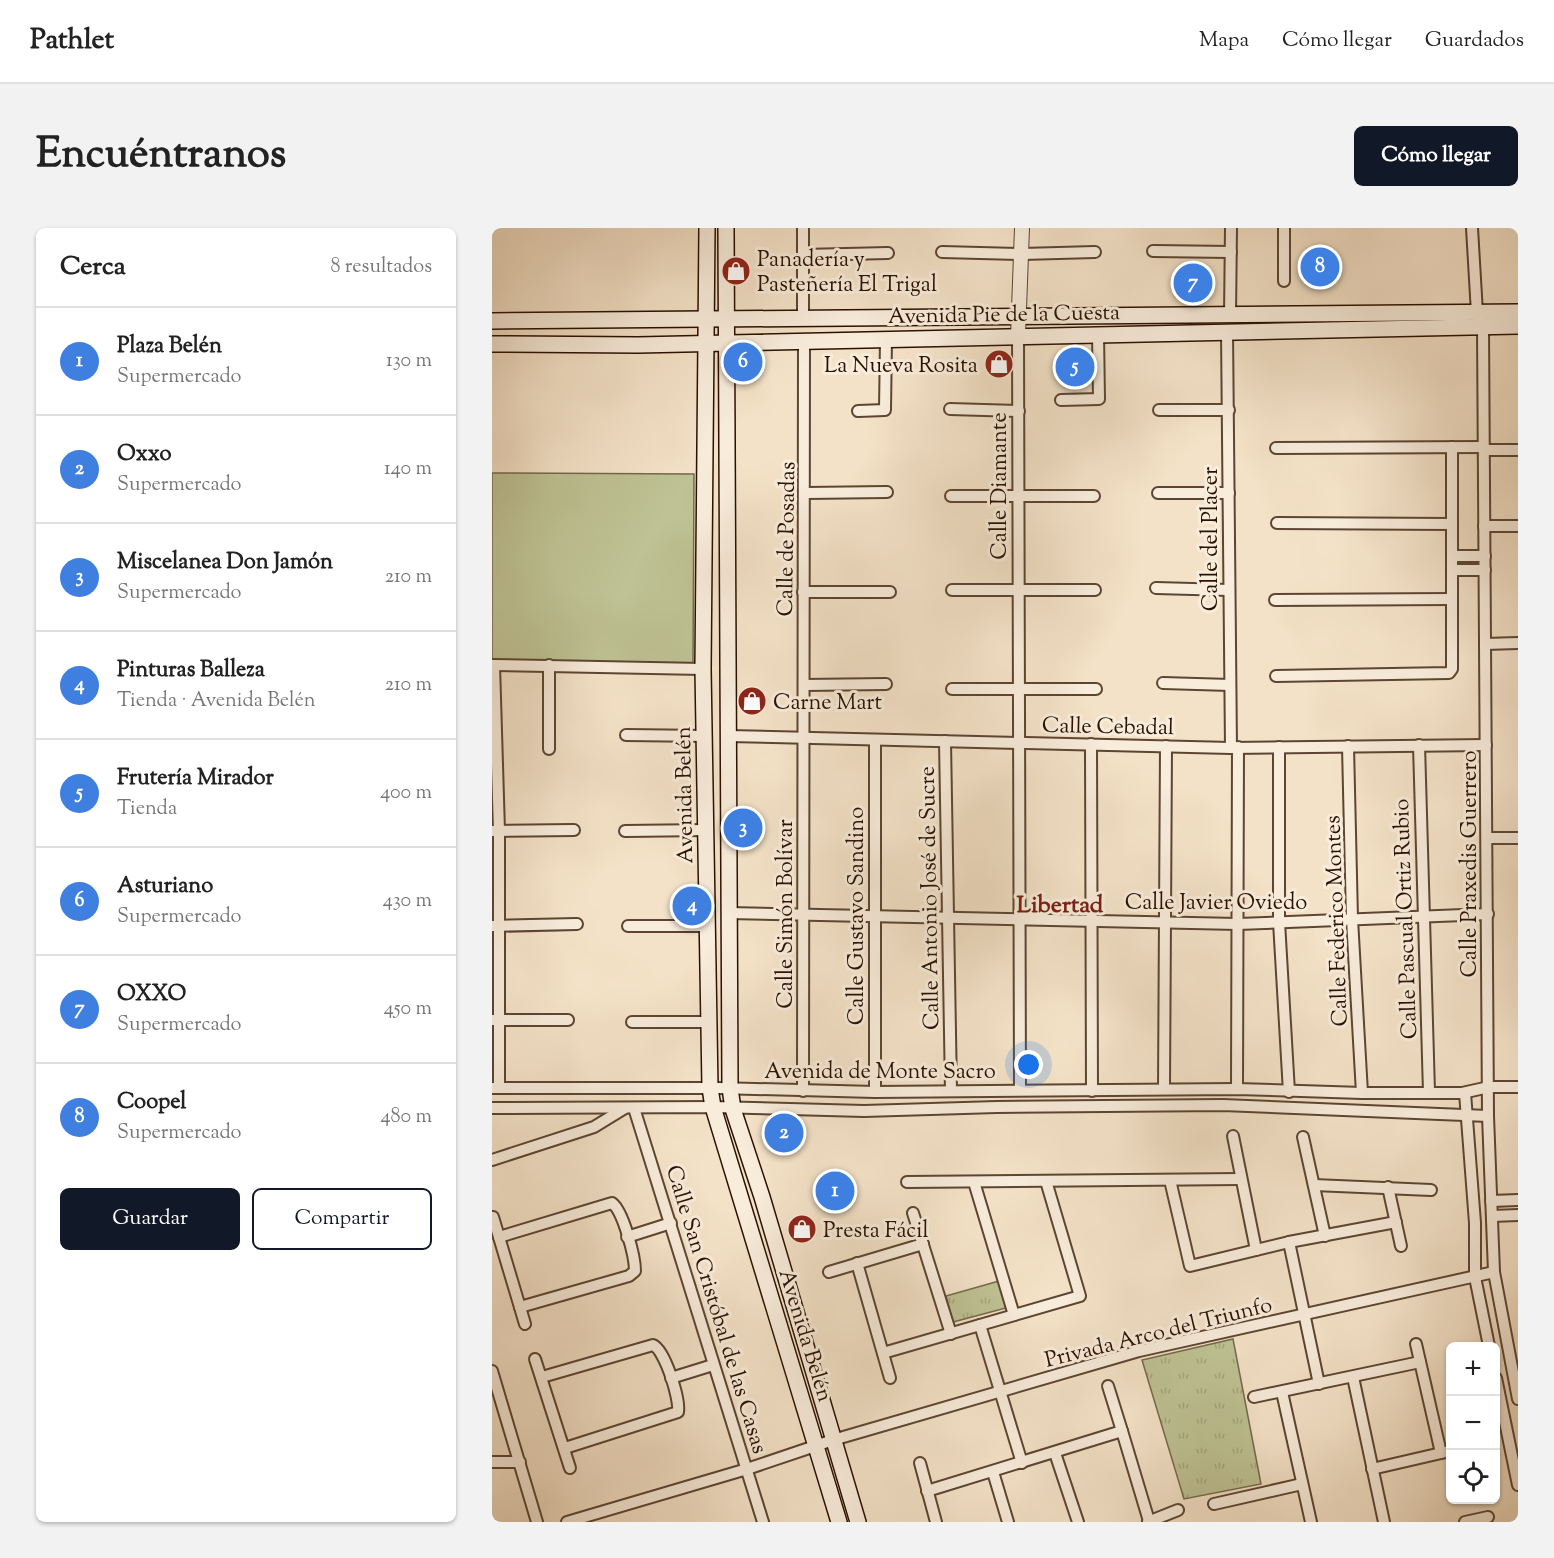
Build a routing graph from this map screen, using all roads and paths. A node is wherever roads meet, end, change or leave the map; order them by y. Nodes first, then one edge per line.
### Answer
1 (707, 228) edge
2 (726, 228) edge
3 (803, 228) edge
4 (1022, 228) edge
5 (1231, 228) edge
6 (1284, 228) edge
7 (1472, 228) edge
8 (1153, 251) dead end
9 (942, 252) dead end
10 (1095, 252) dead end
11 (1231, 252) junction
12 (888, 253) dead end
13 (1022, 254) junction
14 (803, 255) junction
15 (1284, 281) dead end
16 (1518, 312) edge
17 (1230, 315) junction
18 (1018, 316) junction
19 (803, 318) junction
20 (707, 319) junction
21 (727, 319) junction
22 (1480, 319) junction
23 (492, 321) edge
24 (1518, 326) edge
25 (1227, 331) junction
26 (1098, 334) junction
27 (1018, 336) junction
28 (886, 339) junction
29 (804, 341) junction
30 (707, 343) junction
31 (727, 343) junction
32 (492, 344) edge
33 (1061, 400) dead end
34 (950, 409) dead end
35 (1159, 410) dead end
36 (1228, 410) junction
37 (858, 411) dead end
38 (1018, 411) junction
39 (1452, 447) junction
40 (1276, 448) dead end
41 (1484, 448) junction
42 (1518, 450) edge
43 (887, 492) dead end
44 (806, 493) junction
45 (1158, 493) dead end
46 (1229, 493) junction
47 (951, 496) dead end
48 (1019, 496) junction
49 (1094, 496) dead end
50 (1277, 523) dead end
51 (1452, 524) junction
52 (1485, 526) junction
53 (1518, 526) edge
54 (1452, 556) junction
55 (1485, 556) junction
56 (1452, 570) junction
57 (1485, 570) junction
58 (1156, 588) dead end
59 (952, 590) dead end
60 (1095, 590) dead end
61 (1229, 590) junction
62 (1020, 591) junction
63 (803, 592) junction
64 (890, 592) dead end
65 (1275, 600) dead end
66 (1452, 600) junction
67 (1518, 643) edge
68 (1485, 644) junction
69 (493, 664) edge
70 (549, 665) junction
71 (703, 669) junction
72 (1276, 676) dead end
73 (1163, 683) dead end
74 (886, 684) dead end
75 (804, 685) junction
76 (1230, 685) junction
77 (952, 689) dead end
78 (1021, 689) junction
79 (1096, 689) dead end
80 (626, 735) dead end
81 (493, 736) edge
82 (706, 736) junction
83 (728, 736) junction
84 (804, 738) junction
85 (874, 740) junction
86 (945, 741) junction
87 (1021, 743) junction
88 (1091, 744) junction
89 (1419, 745) junction
90 (1486, 745) junction
91 (1166, 746) junction
92 (1348, 746) junction
93 (1279, 747) junction
94 (1234, 748) junction
95 (549, 749) dead end
96 (574, 830) dead end
97 (706, 830) junction
98 (495, 831) edge
99 (625, 831) dead end
100 (1487, 838) junction
101 (1518, 838) edge
102 (728, 913) junction
103 (1488, 914) junction
104 (802, 915) junction
105 (876, 916) junction
106 (1422, 916) junction
107 (948, 918) junction
108 (1021, 919) junction
109 (1352, 919) junction
110 (1093, 920) junction
111 (1167, 922) junction
112 (1279, 922) junction
113 (577, 924) dead end
114 (1238, 924) junction
115 (495, 926) edge
116 (628, 926) dead end
117 (707, 926) junction
118 (495, 1020) edge
119 (568, 1020) dead end
120 (632, 1022) dead end
121 (709, 1022) junction
122 (1518, 1087) edge
123 (495, 1088) edge
124 (710, 1088) junction
125 (730, 1088) junction
126 (1489, 1088) junction
127 (1164, 1089) junction
128 (1237, 1089) junction
129 (1020, 1090) junction
130 (803, 1091) junction
131 (951, 1091) junction
132 (1092, 1091) junction
133 (875, 1092) junction
134 (1289, 1092) junction
135 (1429, 1092) junction
136 (1362, 1093) junction
137 (1465, 1093) junction
138 (713, 1107) junction
139 (492, 1108) edge
140 (629, 1108) junction
141 (733, 1109) junction
142 (1488, 1116) junction
143 (1466, 1117) junction
144 (1233, 1136) dead end
145 (1303, 1137) dead end
146 (492, 1160) edge
147 (1241, 1179) junction
148 (1170, 1180) junction
149 (1046, 1181) junction
150 (907, 1182) dead end
151 (974, 1182) junction
152 (1314, 1185) junction
153 (1388, 1187) junction
154 (1431, 1190) dead end
155 (1518, 1200) edge
156 (1491, 1201) junction
157 (913, 1213) dead end
158 (1518, 1215) edge
159 (1492, 1216) junction
160 (493, 1217) edge
161 (1396, 1222) junction
162 (671, 1223) junction
163 (627, 1236) junction
164 (1325, 1236) junction
165 (499, 1237) junction
166 (1289, 1242) junction
167 (923, 1245) junction
168 (1401, 1246) dead end
169 (1256, 1250) junction
170 (857, 1263) junction
171 (830, 1272) dead end
172 (1494, 1272) junction
173 (1475, 1277) junction
174 (520, 1307) junction
175 (1305, 1314) junction
176 (1014, 1315) junction
177 (525, 1324) dead end
178 (980, 1325) junction
179 (951, 1334) junction
180 (1488, 1342) edge
181 (1416, 1344) dead end
182 (884, 1353) junction
183 (535, 1359) dead end
184 (1420, 1362) junction
185 (713, 1365) junction
186 (492, 1371) edge
187 (542, 1377) junction
188 (1353, 1377) junction
189 (671, 1378) junction
190 (890, 1378) dead end
191 (1319, 1384) junction
192 (1108, 1386) dead end
193 (1002, 1391) junction
194 (495, 1392) edge
195 (1282, 1392) junction
196 (1500, 1396) edge
197 (1254, 1397) dead end
198 (1518, 1399) edge
199 (1122, 1431) junction
200 (833, 1440) junction
201 (817, 1445) junction
202 (565, 1448) junction
203 (1446, 1452) edge
204 (1055, 1453) junction
205 (492, 1462) edge
206 (520, 1462) junction
207 (920, 1463) dead end
208 (1023, 1463) junction
209 (570, 1468) dead end
210 (747, 1469) junction
211 (1372, 1469) junction
212 (993, 1472) junction
213 (1302, 1484) junction
214 (1518, 1485) edge
215 (927, 1491) junction
216 (1214, 1504) dead end
217 (1178, 1510) dead end
218 (1488, 1517) dead end
219 (537, 1522) edge
220 (567, 1522) edge
221 (763, 1522) edge
222 (839, 1522) edge
223 (858, 1522) edge
224 (936, 1522) edge
225 (1008, 1522) edge
226 (1078, 1522) edge
227 (1148, 1522) edge
228 (1311, 1522) edge
229 (1384, 1522) edge
230 (1466, 1522) edge

1 - 20 main road, Avenida Belén
2 - 21 main road, Avenida Belén
3 - 14 street
4 - 13 street, Calle Diamante
5 - 11 street
6 - 15 street
7 - 22 street, Calle Praxedis Guerrero
8 - 11 street
9 - 13 street
10 - 13 street
11 - 17 street
12 - 14 street
13 - 18 street, Calle Diamante
14 - 19 street
16 - 22 main road, Avenida Pie de la Cuesta
17 - 18 main road, Avenida Pie de la Cuesta
17 - 22 main road, Avenida Pie de la Cuesta
18 - 19 main road, Avenida Pie de la Cuesta
18 - 27 street, Calle Diamante
19 - 21 main road, Avenida Pie de la Cuesta
20 - 21 main road, Avenida Pie de la Cuesta
20 - 23 main road, Avenida Pie de la Cuesta
20 - 30 main road, Avenida Belén
21 - 31 main road, Avenida Belén
22 - 24 main road, Avenida Pie de la Cuesta
22 - 25 main road, Avenida Pie de la Cuesta
22 - 41 street, Calle Praxedis Guerrero
25 - 26 main road, Avenida Pie de la Cuesta
25 - 36 street, Calle del Placer
26 - 27 main road, Avenida Pie de la Cuesta
26 - 33 street
27 - 28 main road, Avenida Pie de la Cuesta
27 - 38 street, Calle Diamante
28 - 29 main road, Avenida Pie de la Cuesta
28 - 37 street
29 - 31 main road, Avenida Pie de la Cuesta
29 - 44 street, Calle de Posadas
30 - 31 main road, Avenida Pie de la Cuesta
30 - 32 main road, Avenida Pie de la Cuesta
30 - 71 main road, Avenida Belén
31 - 83 main road, Avenida Belén
34 - 38 street
35 - 36 street
36 - 46 street, Calle del Placer
38 - 48 street, Calle Diamante
39 - 40 street
39 - 41 street
39 - 51 street
41 - 42 street
41 - 52 street, Calle Praxedis Guerrero
43 - 44 street
44 - 63 street, Calle de Posadas
45 - 46 street
46 - 61 street, Calle del Placer
47 - 48 street
48 - 49 street
48 - 62 street, Calle Diamante
50 - 51 street
51 - 54 street
52 - 53 street
52 - 55 street, Calle Praxedis Guerrero
54 - 55 street
54 - 56 street
55 - 57 street, Calle Praxedis Guerrero
56 - 57 street
56 - 66 street
57 - 68 street, Calle Praxedis Guerrero
58 - 61 street
59 - 62 street
60 - 62 street
61 - 76 street, Calle del Placer
62 - 78 street, Calle Diamante
63 - 64 street
63 - 75 street, Calle de Posadas
65 - 66 street
66 - 72 street
67 - 68 street
68 - 90 street, Calle Praxedis Guerrero
69 - 70 street
69 - 81 street
70 - 71 street
70 - 95 street
71 - 82 main road, Avenida Belén
73 - 76 street
74 - 75 street
75 - 84 street, Calle de Posadas
76 - 94 street, Calle del Placer
77 - 78 street
78 - 79 street
78 - 87 street, Calle Diamante
80 - 82 street
81 - 98 street
82 - 97 main road, Avenida Belén
83 - 84 street, Calle Cebadal
83 - 102 main road, Avenida Belén
84 - 85 street, Calle Cebadal
84 - 104 street, Calle Simón Bolívar
85 - 86 street, Calle Cebadal
85 - 105 street, Calle Gustavo Sandino
86 - 87 street, Calle Cebadal
86 - 107 street, Calle Antonio José de Sucre
87 - 88 street, Calle Cebadal
87 - 108 street, Calle Diamante
88 - 91 street, Calle Cebadal
88 - 110 street
89 - 90 street, Calle Cebadal
89 - 92 street, Calle Cebadal
89 - 106 street, Calle Pascual Ortiz Rubio
90 - 100 street, Calle Praxedis Guerrero
91 - 94 street, Calle Cebadal
91 - 111 street
92 - 93 street, Calle Cebadal
92 - 109 street, Calle Federico Montes
93 - 94 street, Calle Cebadal
93 - 112 street
94 - 114 street, Calle del Placer
96 - 98 street
97 - 99 street
97 - 117 main road, Avenida Belén
98 - 115 street
100 - 101 street
100 - 103 street, Calle Praxedis Guerrero
102 - 104 street, Calle Javier Oviedo
102 - 125 main road, Avenida Belén
103 - 106 street, Calle Javier Oviedo
103 - 126 street, Calle Praxedis Guerrero
104 - 105 street, Calle Javier Oviedo
104 - 130 street, Calle Simón Bolívar
105 - 107 street, Calle Javier Oviedo
105 - 133 street, Calle Gustavo Sandino
106 - 109 street, Calle Javier Oviedo
106 - 135 street, Calle Pascual Ortiz Rubio
107 - 108 street, Calle Javier Oviedo
107 - 131 street, Calle Antonio José de Sucre
108 - 110 street, Calle Javier Oviedo
108 - 129 street, Calle Diamante
109 - 112 street, Calle Javier Oviedo
109 - 136 street, Calle Federico Montes
110 - 111 street, Calle Javier Oviedo
110 - 132 street
111 - 114 street, Calle Javier Oviedo
111 - 127 street
112 - 114 street, Calle Javier Oviedo
112 - 134 street
113 - 115 street
114 - 128 street, Calle del Placer
115 - 118 street
116 - 117 street
117 - 121 main road, Avenida Belén
118 - 119 street
118 - 123 street
120 - 121 street
121 - 124 main road, Avenida Belén
122 - 126 street, Avenida de Monte Sacro
123 - 124 street, Avenida de Monte Sacro
124 - 125 street, Avenida de Monte Sacro
124 - 138 main road, Avenida Belén
125 - 130 street, Avenida de Monte Sacro
125 - 141 main road, Avenida Belén
126 - 137 street, Avenida de Monte Sacro
126 - 142 street, Calle Praxedis Guerrero
127 - 128 street, Avenida de Monte Sacro
127 - 132 street, Avenida de Monte Sacro
128 - 134 street, Avenida de Monte Sacro
129 - 131 street, Avenida de Monte Sacro
129 - 132 street, Avenida de Monte Sacro
130 - 133 street, Avenida de Monte Sacro
131 - 133 street, Avenida de Monte Sacro
134 - 136 street, Avenida de Monte Sacro
135 - 136 street, Avenida de Monte Sacro
135 - 137 street, Avenida de Monte Sacro
137 - 143 street
138 - 140 street, Avenida de Monte Sacro
138 - 141 street, Avenida de Monte Sacro
138 - 201 main road, Avenida Belén
139 - 140 street, Avenida de Monte Sacro
140 - 146 street
140 - 162 street, Calle San Cristóbal de las Casas
141 - 143 street, Avenida de Monte Sacro
141 - 200 main road, Avenida Belén
142 - 143 street, Avenida de Monte Sacro
142 - 156 street, Calle Praxedis Guerrero
143 - 173 street
144 - 147 street
145 - 152 street
147 - 148 street
147 - 169 street
148 - 149 street
148 - 169 street
149 - 151 street
149 - 176 street
150 - 151 street
151 - 176 street
152 - 153 street
152 - 164 street
153 - 154 street
153 - 161 street
155 - 156 street
156 - 159 street, Calle Praxedis Guerrero
157 - 167 street
158 - 159 street
159 - 172 street, Calle Praxedis Guerrero
160 - 165 street
161 - 164 street
161 - 168 street
162 - 163 street
162 - 185 street, Calle San Cristóbal de las Casas
163 - 165 street
163 - 174 street
164 - 166 street
165 - 174 street
166 - 169 street
166 - 175 street
167 - 170 street
167 - 179 street
170 - 171 street
170 - 182 street
172 - 173 street, Privada Arco del Triunfo
172 - 198 street, Calle Praxedis Guerrero
173 - 175 street, Privada Arco del Triunfo
173 - 180 street
174 - 177 street
175 - 191 street
175 - 193 street, Privada Arco del Triunfo
176 - 178 street
178 - 179 street
178 - 193 street
179 - 182 street
181 - 184 street
182 - 190 street
183 - 187 street
184 - 188 street
184 - 203 street
185 - 189 street
185 - 210 street, Calle San Cristóbal de las Casas
186 - 194 street
187 - 189 street
187 - 202 street
188 - 191 street
188 - 211 street
189 - 202 street
191 - 195 street
192 - 199 street
193 - 200 street, Privada Arco del Triunfo
193 - 208 street
194 - 206 street
195 - 197 street
195 - 213 street
196 - 214 street
199 - 204 street
199 - 227 street
200 - 201 street, Privada Arco del Triunfo
200 - 223 main road, Avenida Belén
201 - 210 street, Privada Arco del Triunfo
201 - 222 main road, Avenida Belén
202 - 209 street
203 - 211 street
204 - 208 street
204 - 226 street
205 - 206 street
206 - 219 street
207 - 215 street
208 - 212 street
210 - 220 street, Privada Arco del Triunfo
210 - 221 street, Calle San Cristóbal de las Casas
211 - 229 street
212 - 215 street
212 - 225 street
213 - 216 street
213 - 228 street
215 - 224 street
217 - 227 street
218 - 230 street

